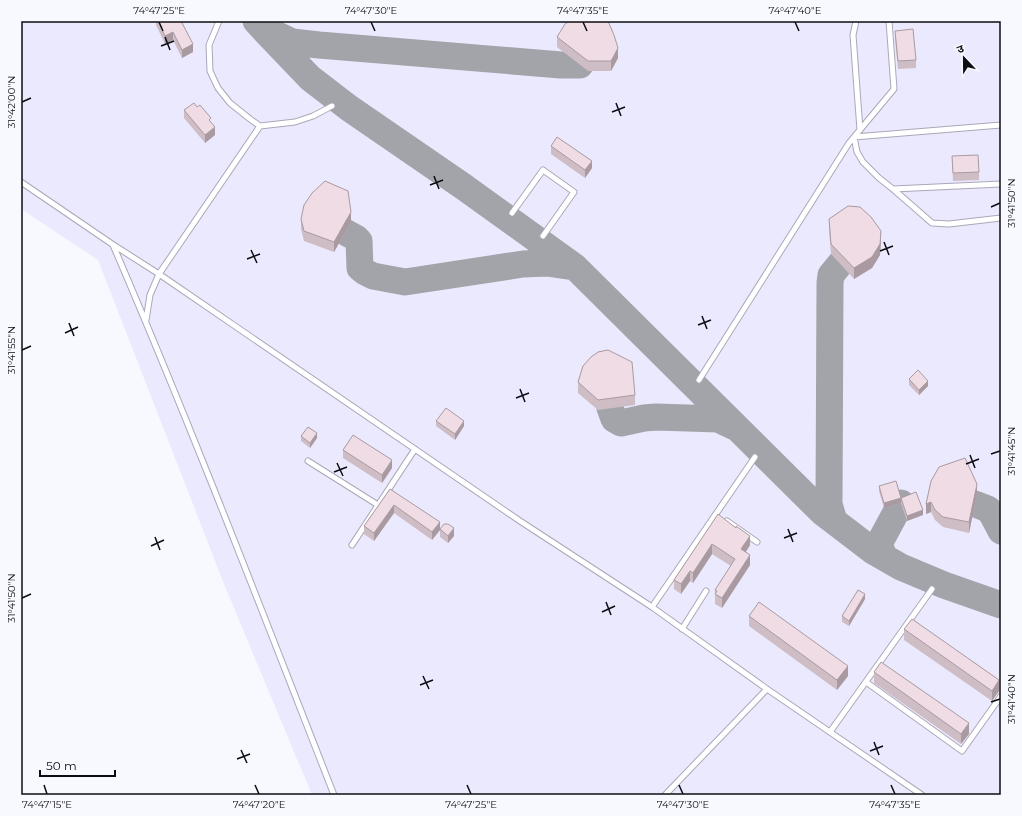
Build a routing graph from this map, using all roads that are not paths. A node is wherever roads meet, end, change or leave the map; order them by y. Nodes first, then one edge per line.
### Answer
1 (219, 21) edge
2 (856, 21) edge
3 (889, 21) edge
4 (332, 106) dead end
5 (1001, 125) edge
6 (260, 126) junction
7 (860, 130) junction
8 (854, 137) junction
9 (21, 182) edge
10 (1001, 184) edge
11 (893, 189) junction
12 (512, 213) dead end
13 (1001, 218) edge
14 (543, 236) dead end
15 (112, 244) junction
16 (159, 274) junction
17 (146, 321) junction
18 (699, 380) dead end
19 (415, 449) junction
20 (755, 457) dead end
21 (308, 461) dead end
22 (388, 490) junction
23 (394, 495) edge
24 (378, 505) junction
25 (716, 514) junction
26 (757, 542) dead end
27 (352, 545) dead end
28 (932, 589) dead end
29 (706, 591) dead end
30 (652, 608) junction
31 (909, 621) junction
32 (916, 626) edge
33 (682, 629) junction
34 (866, 682) junction
35 (767, 689) junction
36 (1001, 696) edge
37 (830, 732) junction
38 (334, 795) edge
39 (665, 795) edge
40 (922, 795) edge

1 - 6 lane
2 - 7 lane
3 - 7 lane
4 - 6 lane
5 - 8 lane
6 - 16 lane
7 - 8 lane
8 - 11 lane
8 - 18 lane
9 - 15 lane
10 - 11 lane
11 - 13 lane
12 - 14 lane
15 - 16 lane
15 - 17 lane
16 - 17 lane
16 - 19 lane
17 - 38 lane
19 - 22 lane
19 - 30 lane
20 - 25 lane
21 - 24 lane
22 - 23 lane
22 - 24 lane
24 - 27 lane
25 - 26 lane
25 - 30 lane
28 - 31 lane
29 - 33 lane
30 - 33 lane
31 - 32 lane
31 - 34 lane
33 - 35 lane
34 - 36 lane
34 - 37 lane
35 - 37 lane
35 - 39 lane
37 - 40 lane

